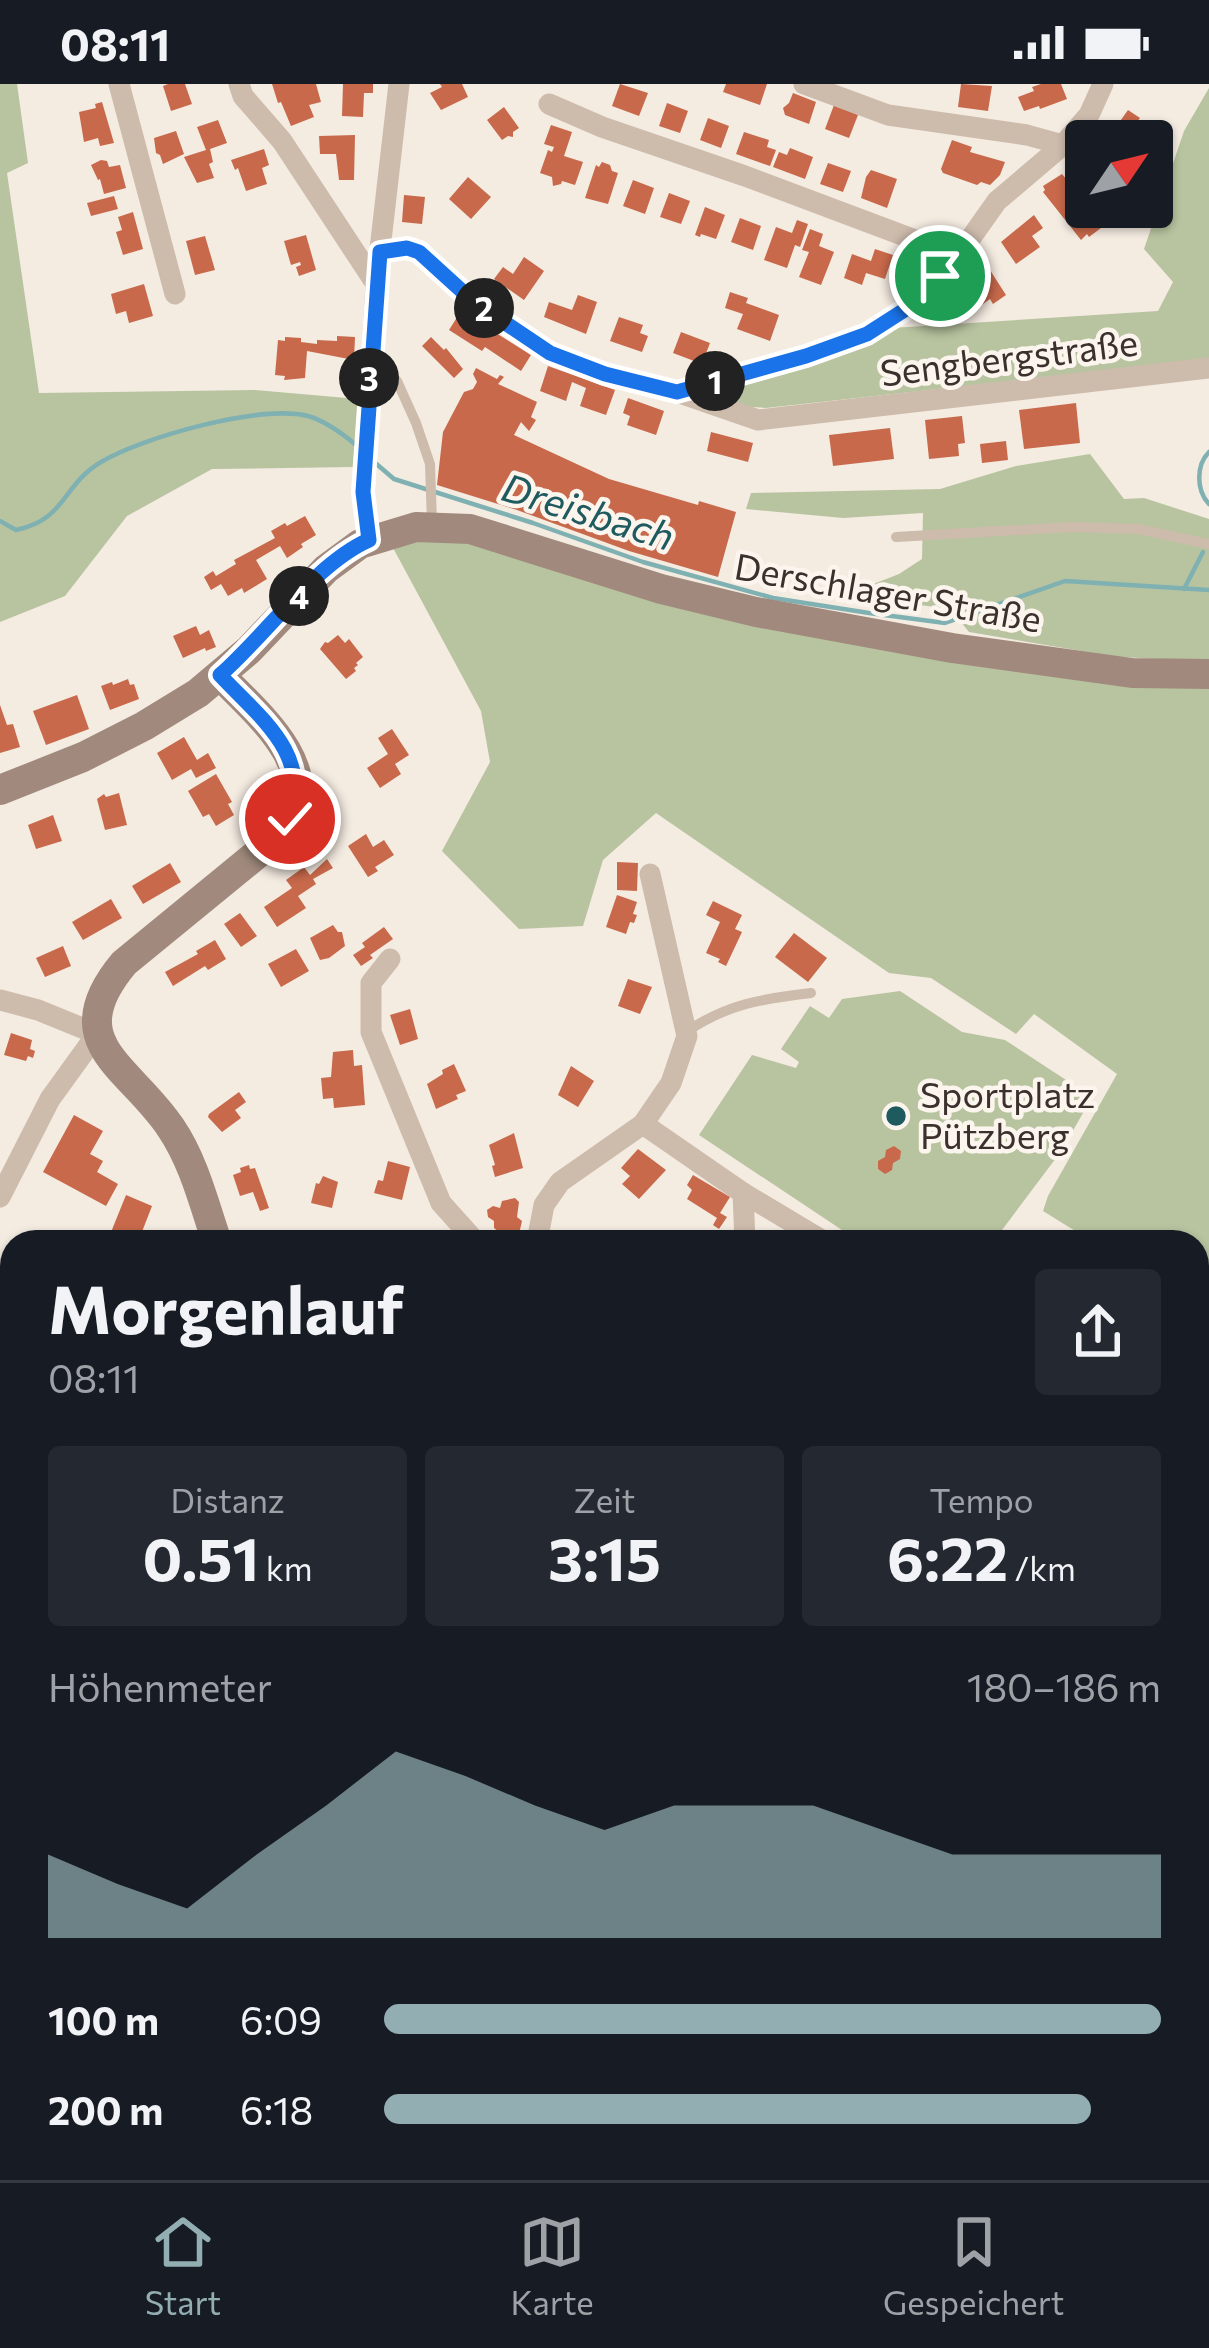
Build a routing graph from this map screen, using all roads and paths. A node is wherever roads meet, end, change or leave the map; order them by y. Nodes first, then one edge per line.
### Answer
1 (119, 84) edge
2 (239, 84) edge
3 (399, 84) edge
4 (804, 84) edge
5 (1103, 84) edge
6 (549, 104) dead end
7 (1063, 145) junction
8 (380, 252) junction
9 (958, 256) junction
10 (376, 284) junction
11 (175, 294) dead end
12 (370, 365) junction
13 (1209, 368) edge
14 (677, 392) junction
15 (431, 514) junction
16 (896, 537) dead end
17 (369, 540) junction
18 (1209, 544) edge
19 (1209, 674) edge
20 (220, 675) junction
21 (0, 790) edge
22 (650, 874) dead end
23 (390, 959) dead end
24 (811, 993) dead end
25 (0, 1000) edge
26 (686, 1032) junction
27 (97, 1034) junction
28 (643, 1124) junction
29 (743, 1193) junction
30 (0, 1197) edge
31 (214, 1230) edge
32 (465, 1230) edge
33 (538, 1230) edge
34 (745, 1230) edge
35 (805, 1230) edge

1 - 11 street
2 - 10 street
3 - 8 street
4 - 7 street
5 - 7 street
6 - 9 street
7 - 9 street
8 - 10 street
8 - 14 street, Sengbergstraße
9 - 14 street
10 - 12 street
12 - 15 lane
12 - 17 street
13 - 14 street, Sengbergstraße
15 - 17 main road, Derschlager Straße
15 - 19 main road, Derschlager Straße
16 - 18 lane
17 - 20 main road, Derschlager Straße
20 - 21 main road, Derschlager Straße
20 - 27 main road
22 - 26 street
23 - 32 street
24 - 26 lane
25 - 27 street
26 - 28 street
27 - 30 street
27 - 31 main road
28 - 29 street
28 - 33 street
29 - 34 street
29 - 35 street

